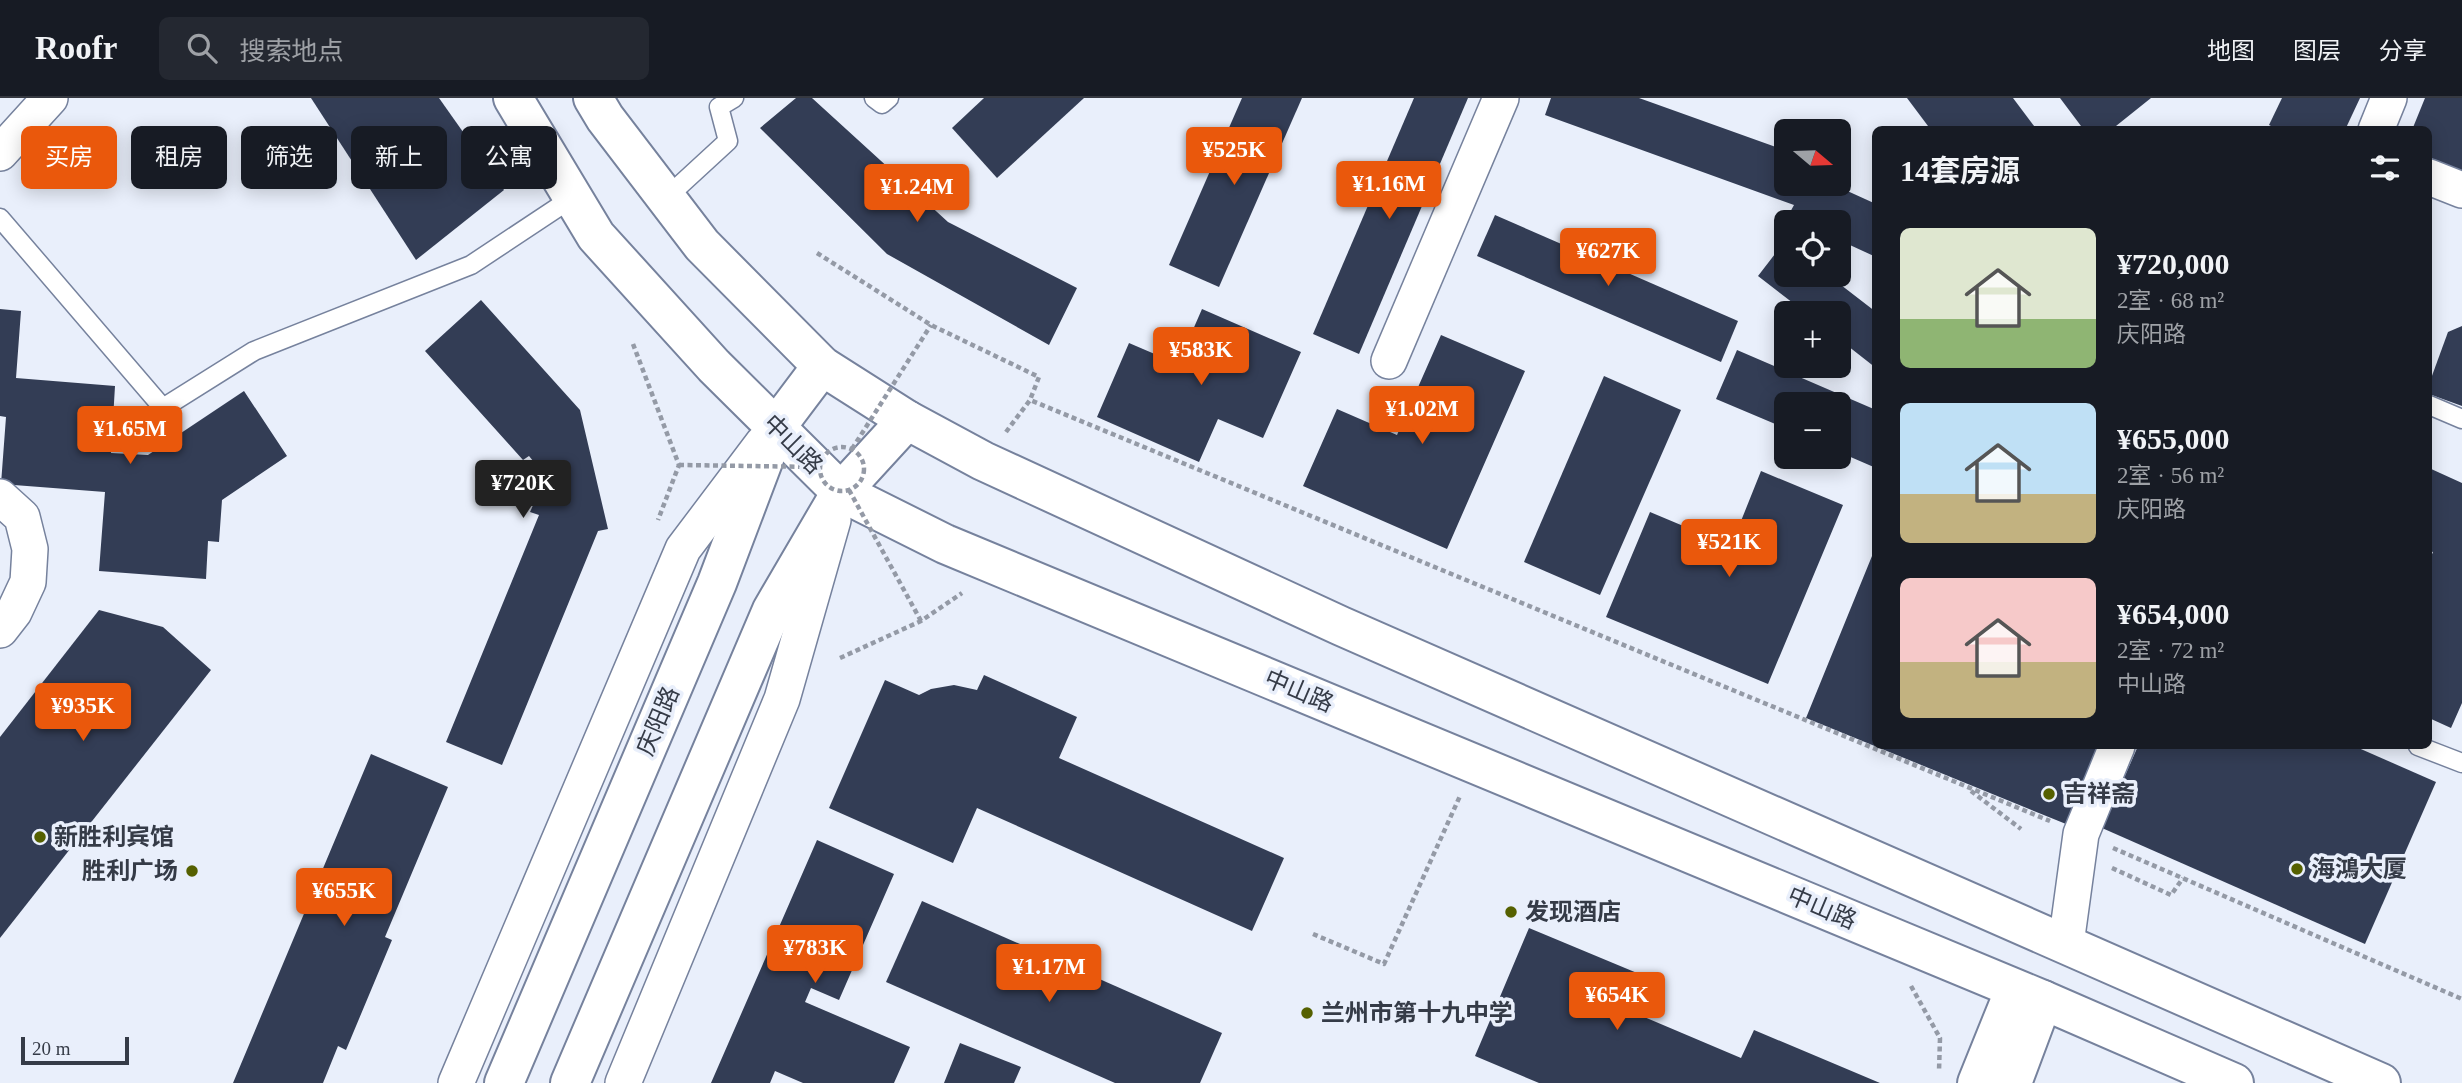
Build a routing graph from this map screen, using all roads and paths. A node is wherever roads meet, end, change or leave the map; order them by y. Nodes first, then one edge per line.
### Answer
1 (50, 98) edge
2 (513, 98) edge
3 (593, 98) edge
4 (734, 98) edge
5 (874, 98) edge
6 (889, 98) edge
7 (1501, 98) edge
8 (2389, 98) edge
9 (2378, 126) edge
10 (0, 153) edge
11 (2432, 178) edge
12 (2462, 190) edge
13 (572, 198) junction
14 (666, 198) junction
15 (0, 218) edge
16 (817, 253) dead end
17 (931, 325) junction
18 (633, 344) dead end
19 (1389, 361) dead end
20 (822, 366) junction
21 (1030, 400) junction
22 (2432, 406) edge
23 (2462, 419) edge
24 (907, 421) junction
25 (776, 427) junction
26 (852, 449) junction
27 (983, 460) junction
28 (837, 483) junction
29 (0, 497) edge
30 (969, 588) dead end
31 (921, 621) junction
32 (0, 630) edge
33 (840, 658) dead end
34 (1872, 748) edge
35 (1875, 749) edge
36 (2116, 749) edge
37 (2426, 749) edge
38 (2462, 763) edge
39 (1474, 764) junction
40 (1965, 786) junction
41 (2021, 828) dead end
42 (2081, 834) junction
43 (2102, 863) dead end
44 (2183, 878) junction
45 (1882, 933) junction
46 (1313, 934) dead end
47 (2066, 944) junction
48 (2029, 994) junction
49 (2462, 999) edge
50 (456, 1083) edge
51 (504, 1083) edge
52 (570, 1083) edge
53 (623, 1083) edge
54 (1939, 1083) edge
55 (1977, 1083) edge
56 (2012, 1083) edge
57 (2234, 1083) edge
58 (2381, 1083) edge

1 - 10 street
2 - 13 main road, 中山路
3 - 14 main road
4 - 14 lane
5 - 6 lane
7 - 19 street
8 - 9 street
11 - 12 street
13 - 15 lane
13 - 25 main road, 中山路
14 - 20 main road
16 - 17 path
17 - 21 path
17 - 26 path, bridge
18 - 28 path, bridge
20 - 24 main road
20 - 25 main road, 庆阳路
21 - 27 path
21 - 34 path
22 - 23 lane
24 - 27 main road
24 - 28 main road
25 - 28 main road, 中山路
25 - 50 street
25 - 51 main road, 庆阳路
26 - 28 path, bridge
26 - 28 path, bridge
27 - 47 main road
28 - 31 path, bridge
28 - 39 main road, 中山路
28 - 52 main road
28 - 53 street
29 - 32 street
30 - 31 path
31 - 33 path
35 - 40 path
36 - 42 street
37 - 38 lane
39 - 45 main road, 中山路
39 - 46 path
40 - 41 path
40 - 42 path
42 - 44 path
42 - 47 street
43 - 44 path
44 - 49 path
45 - 48 main road, 中山路
45 - 54 path
47 - 58 main road
48 - 55 main road
48 - 56 main road
48 - 57 main road, 中山路

